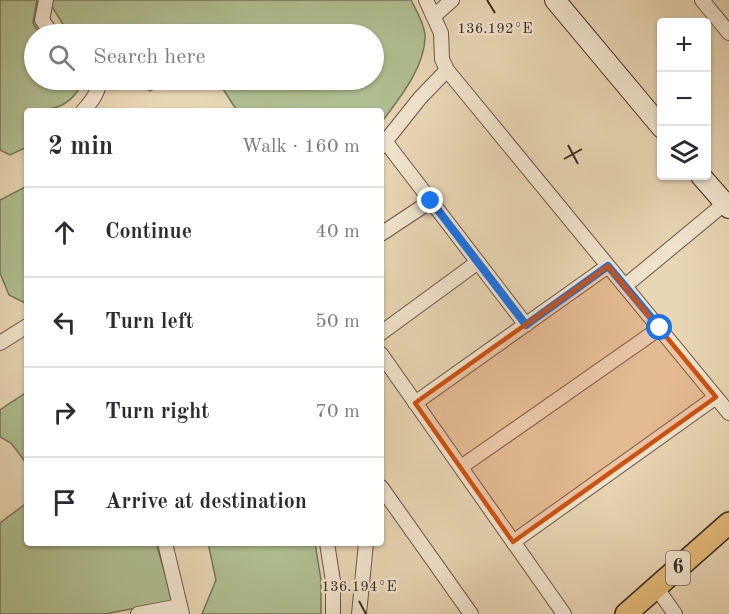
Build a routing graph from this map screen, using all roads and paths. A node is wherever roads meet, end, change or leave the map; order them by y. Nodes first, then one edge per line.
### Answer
1 (46, 0) edge
2 (426, 0) edge
3 (452, 0) edge
4 (555, 0) edge
5 (702, 0) edge
6 (434, 16) junction
7 (45, 24) edge
8 (729, 33) edge
9 (447, 70) junction
10 (98, 90) edge
11 (86, 108) edge
12 (660, 126) edge
13 (384, 143) edge
14 (384, 145) edge
15 (705, 180) edge
16 (724, 200) edge
17 (431, 201) junction
18 (384, 232) edge
19 (478, 262) junction
20 (608, 266) junction
21 (625, 286) junction
22 (526, 325) junction
23 (24, 328) edge
24 (660, 328) junction
25 (384, 331) edge
26 (0, 343) edge
27 (384, 358) edge
28 (716, 397) junction
29 (415, 403) junction
30 (729, 412) edge
31 (461, 467) junction
32 (384, 491) edge
33 (727, 528) edge
34 (513, 542) junction
35 (166, 546) edge
36 (327, 546) edge
37 (366, 546) edge
38 (656, 587) junction
39 (181, 610) edge
40 (138, 614) edge
41 (333, 614) edge
42 (359, 614) edge
43 (471, 614) edge
44 (564, 614) edge
45 (626, 614) edge
46 (675, 614) edge

1 - 7 street
2 - 6 street
3 - 6 street
4 - 12 street
5 - 8 street
6 - 9 street
9 - 13 street
9 - 20 street
10 - 11 street
14 - 17 street
15 - 16 street
16 - 21 street
17 - 18 street
17 - 19 street
19 - 22 street
19 - 25 street
20 - 21 street
20 - 22 street
21 - 24 street
22 - 29 street
23 - 26 street
24 - 28 street
24 - 31 street
27 - 29 street
28 - 30 street
28 - 34 street
29 - 31 street
31 - 34 street
32 - 43 street
33 - 38 main road, 6
34 - 44 street
35 - 39 street
36 - 41 street
37 - 42 street
38 - 45 main road, 6
38 - 46 street
39 - 40 street

